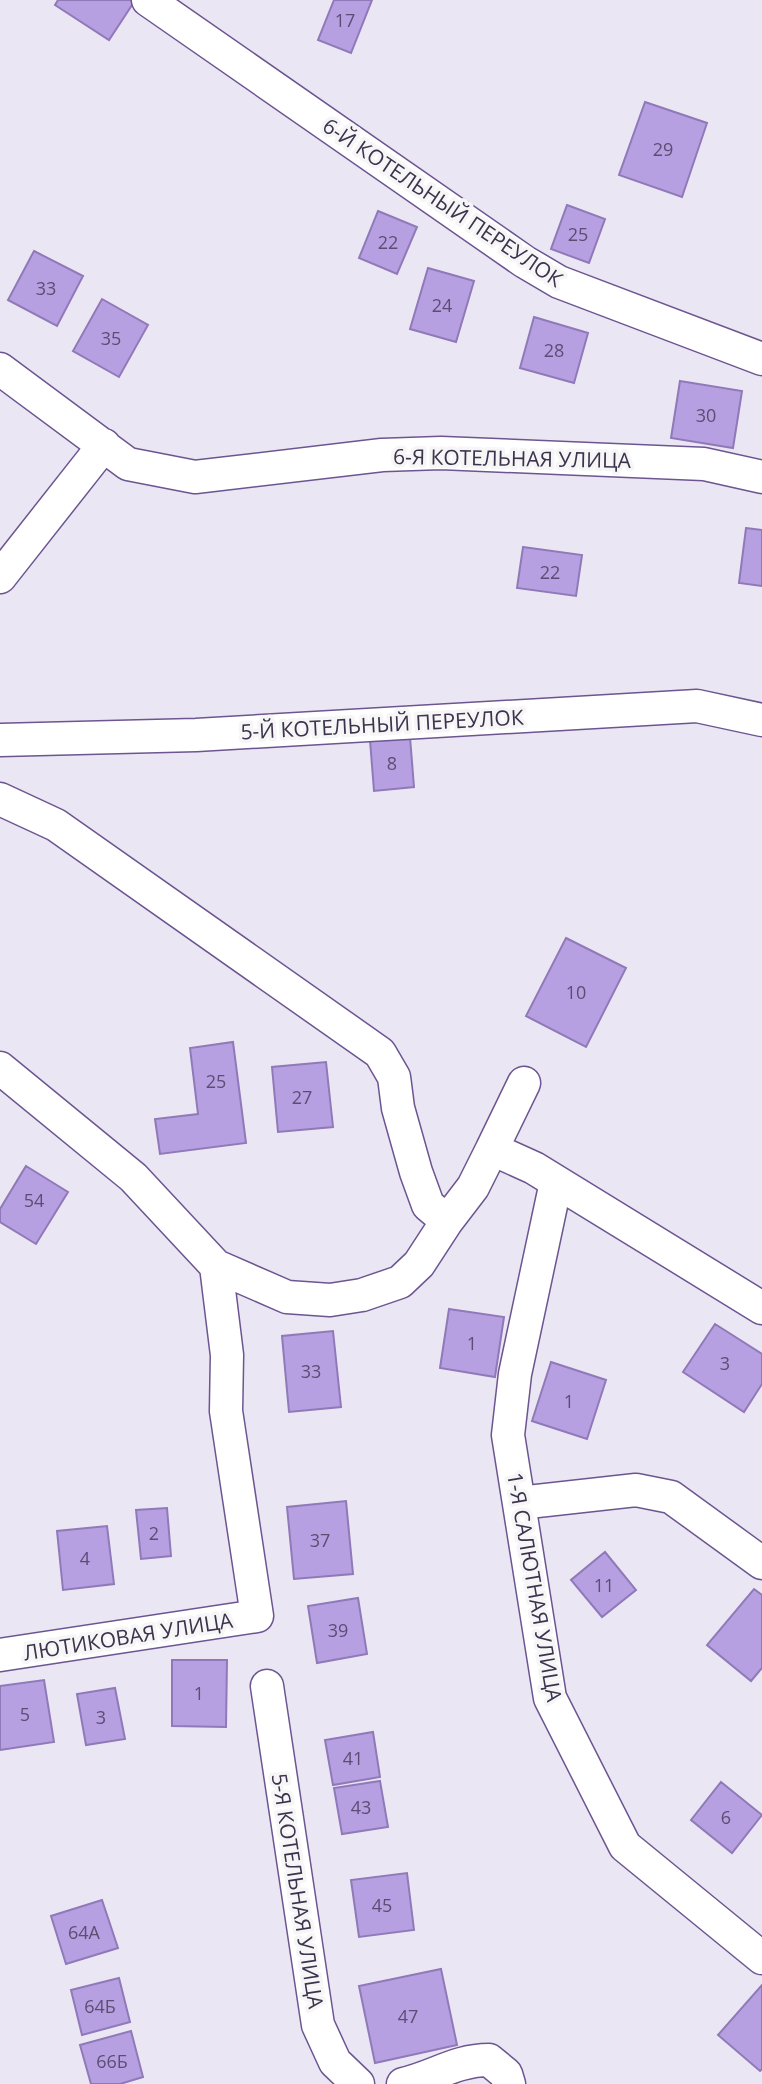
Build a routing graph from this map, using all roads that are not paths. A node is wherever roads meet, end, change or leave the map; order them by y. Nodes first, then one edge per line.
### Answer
1 (148, 0) edge
2 (762, 359) edge
3 (0, 369) edge
4 (104, 445) junction
5 (762, 477) edge
6 (0, 577) edge
7 (762, 720) edge
8 (0, 740) edge
9 (0, 799) edge
10 (0, 1068) edge
11 (524, 1083) dead end
12 (492, 1149) junction
13 (556, 1182) junction
14 (447, 1221) junction
15 (216, 1266) junction
16 (762, 1308) edge
17 (519, 1503) junction
18 (762, 1563) edge
19 (0, 1655) edge
20 (267, 1686) dead end
21 (762, 1958) edge
22 (358, 2084) edge
23 (404, 2084) edge
24 (509, 2084) edge

1 - 2 street, 6-Й КОТЕЛЬНЫЙ ПЕРЕУЛОК
3 - 4 street, 6-Я КОТЕЛЬНАЯ УЛИЦА
4 - 5 street, 6-Я КОТЕЛЬНАЯ УЛИЦА
4 - 6 street
7 - 8 street, 5-Й КОТЕЛЬНЫЙ ПЕРЕУЛОК
9 - 14 street
10 - 15 street
11 - 12 street
12 - 13 street
12 - 14 street
13 - 16 street
13 - 17 street, 1-Я САЛЮТНАЯ УЛИЦА
14 - 15 street
15 - 19 street, ЛЮТИКОВАЯ УЛИЦА
17 - 18 street
17 - 21 street, 1-Я САЛЮТНАЯ УЛИЦА
20 - 22 street, 5-Я КОТЕЛЬНАЯ УЛИЦА
23 - 24 street

